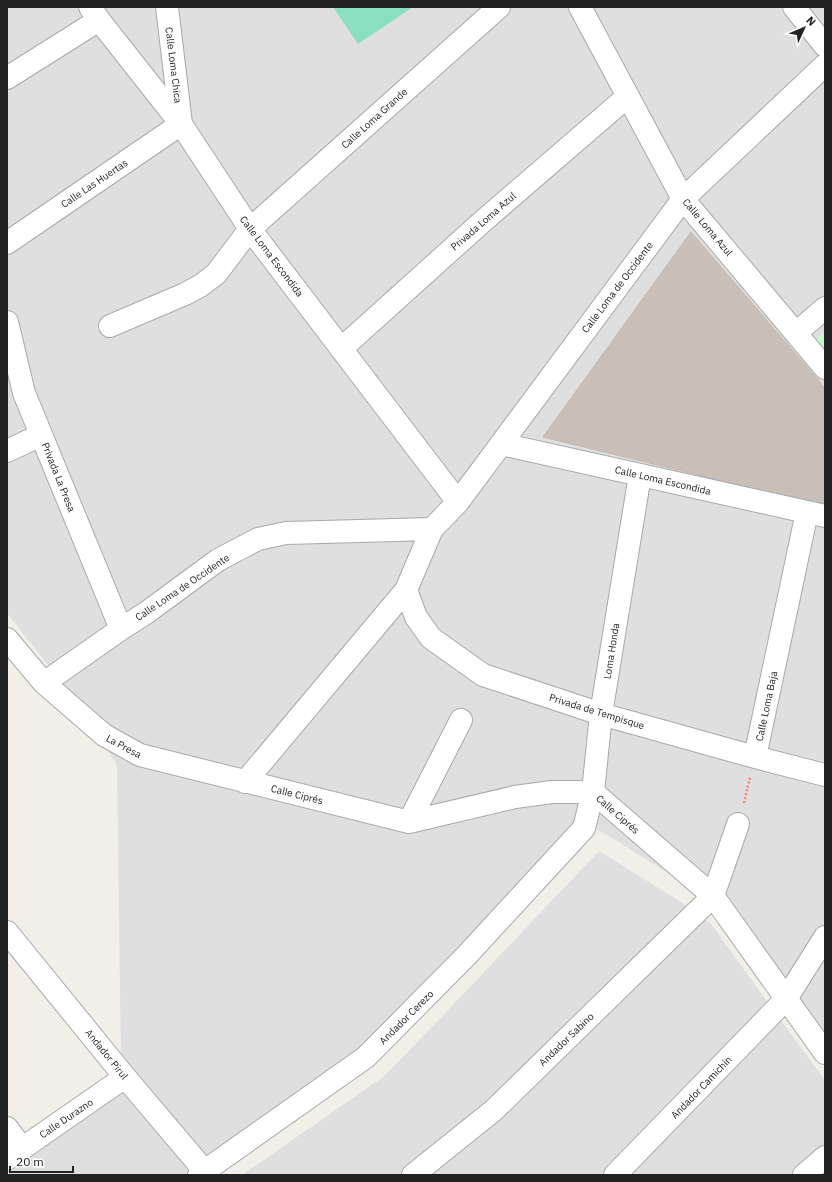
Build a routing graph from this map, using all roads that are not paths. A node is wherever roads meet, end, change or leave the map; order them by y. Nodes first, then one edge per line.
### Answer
1 (167, 7) edge
2 (499, 7) edge
3 (580, 7) edge
4 (794, 7) edge
5 (95, 14) edge
6 (825, 46) edge
7 (825, 65) edge
8 (7, 78) edge
9 (628, 96) junction
10 (181, 124) junction
11 (683, 199) junction
12 (250, 229) junction
13 (7, 243) edge
14 (825, 308) edge
15 (7, 322) edge
16 (110, 326) dead end
17 (796, 333) junction
18 (341, 349) junction
19 (825, 368) edge
20 (42, 435) junction
21 (501, 444) junction
22 (7, 450) edge
23 (640, 475) junction
24 (458, 502) junction
25 (816, 514) edge
26 (432, 529) junction
27 (406, 590) junction
28 (121, 629) junction
29 (7, 639) edge
30 (44, 684) junction
31 (601, 714) junction
32 (461, 720) dead end
33 (755, 757) junction
34 (825, 775) edge
35 (245, 782) junction
36 (593, 792) junction
37 (409, 822) junction
38 (738, 824) road end
39 (584, 828) joint
40 (713, 896) junction
41 (7, 932) edge
42 (825, 937) edge
43 (786, 999) junction
44 (825, 1053) edge
45 (125, 1077) junction
46 (7, 1128) edge
47 (15, 1153) edge
48 (825, 1157) edge
49 (204, 1174) edge
50 (412, 1175) edge
51 (615, 1175) edge
52 (804, 1175) edge

1 - 10 street, Calle Loma Chica
2 - 12 street, Calle Loma Grande
3 - 9 street, Calle Loma Azul
4 - 6 street
5 - 8 street
5 - 10 street, Calle Loma Escondida
7 - 11 street, Calle Loma de Occidente
9 - 11 street, Calle Loma Azul
9 - 18 street, Privada Loma Azul
10 - 12 street, Calle Loma Escondida
10 - 13 street, Calle Las Huertas
11 - 17 street, Calle Loma Azul
11 - 21 street, Calle Loma de Occidente
12 - 16 street, Calle Loma Grande
12 - 18 street, Calle Loma Escondida
14 - 17 street
15 - 20 street, Privada La Presa
17 - 19 street, Calle Loma Azul
18 - 24 street, Calle Loma Escondida
20 - 22 street
20 - 28 street, Privada La Presa
21 - 23 street, Calle Loma Escondida
21 - 24 street, Calle Loma de Occidente
23 - 25 street, Calle Loma Escondida
23 - 31 street, Loma Honda
24 - 26 street, Calle Loma de Occidente
25 - 33 street, Calle Loma Baja
26 - 27 street, Calle Loma de Occidente
26 - 28 street, Calle Loma de Occidente
27 - 31 street, Privada de Tempisque
27 - 35 street, Calle Loma de Occidente
28 - 30 street, Calle Loma de Occidente
29 - 30 street, La Presa
30 - 35 street, La Presa
31 - 33 street, Privada de Tempisque
31 - 36 street, Loma Honda
32 - 37 street
33 - 34 street, Privada de Tempisque
35 - 37 street, Calle Ciprés
36 - 37 street, Calle Ciprés
36 - 39 street, Loma Honda
36 - 40 street, Calle Ciprés
38 - 40 street
39 - 49 street, Andador Cerezo
40 - 43 street, Calle Ciprés
40 - 50 street, Andador Sabino
41 - 45 street, Andador Pirul
42 - 43 street, Andador Camichín
43 - 44 street, Calle Ciprés
43 - 51 street, Andador Camichín
45 - 47 street, Calle Durazno
45 - 49 street, Andador Pirul
46 - 47 street
48 - 52 street

